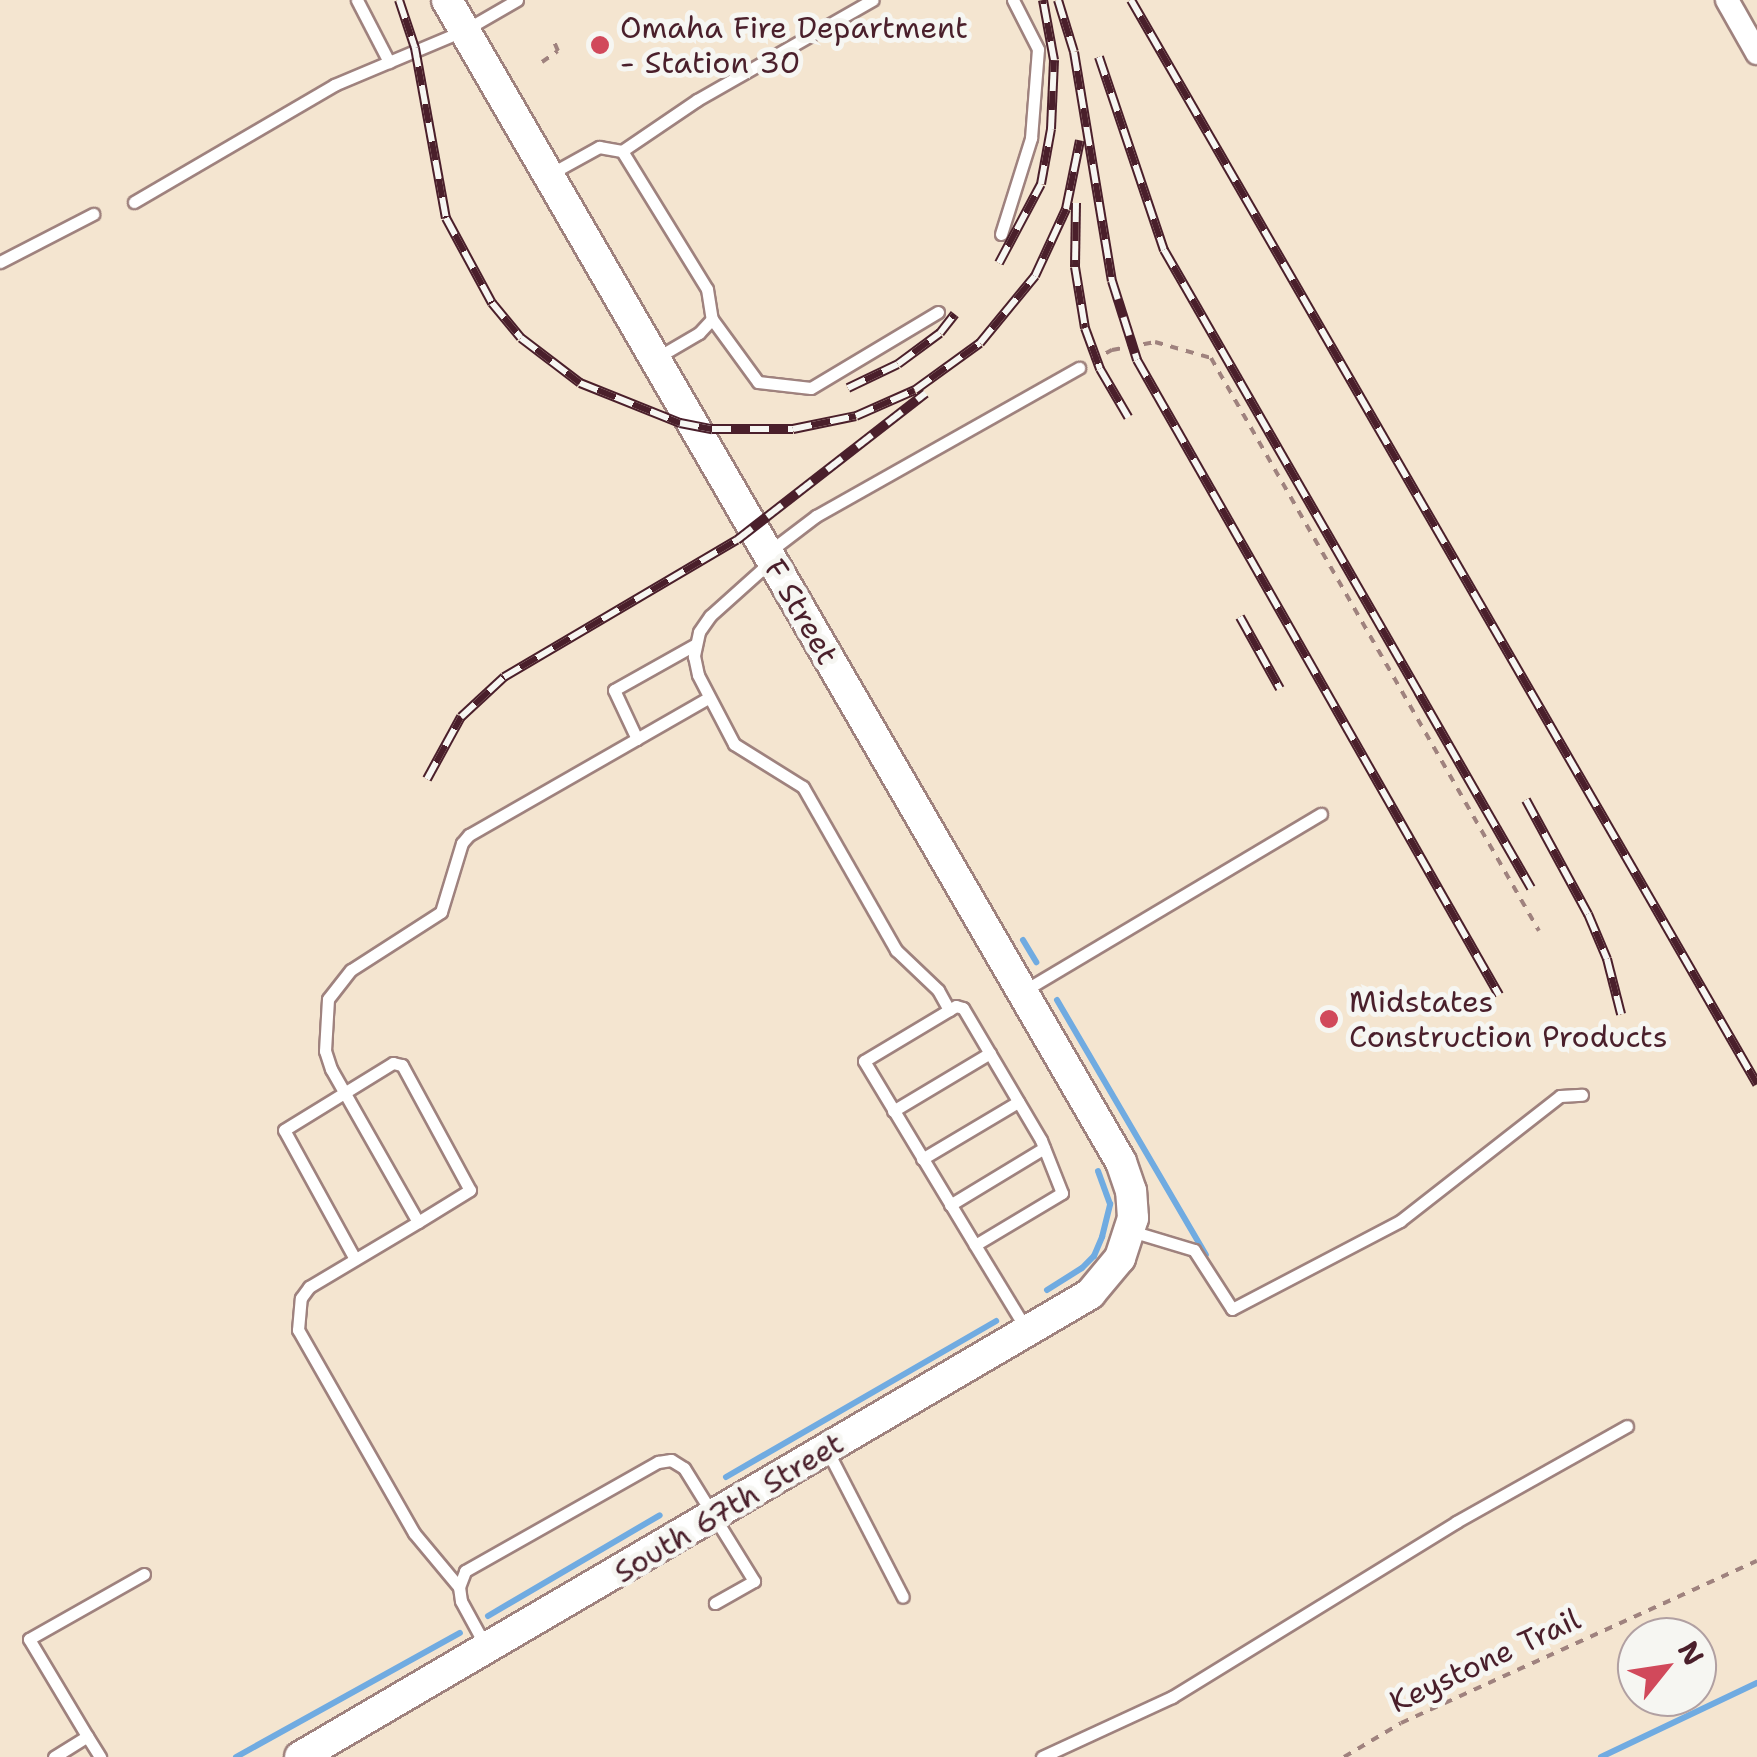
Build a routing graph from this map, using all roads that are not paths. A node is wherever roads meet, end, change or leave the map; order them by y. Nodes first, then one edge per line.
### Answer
1 (357, 0) edge
2 (448, 0) edge
3 (517, 0) edge
4 (872, 0) edge
5 (1013, 0) edge
6 (1727, 0) edge
7 (502, 4) edge
8 (465, 30) junction
9 (1757, 53) edge
10 (389, 62) junction
11 (622, 150) junction
12 (548, 175) junction
13 (134, 202) dead end
14 (93, 214) dead end
15 (1001, 234) dead end
16 (0, 262) edge
17 (938, 312) dead end
18 (712, 318) junction
19 (654, 359) junction
20 (1079, 368) road end
21 (769, 558) junction
22 (696, 644) junction
23 (708, 698) junction
24 (637, 739) junction
25 (1322, 814) dead end
26 (1022, 992) junction
27 (949, 1010) junction
28 (990, 1053) junction
29 (343, 1091) junction
30 (1582, 1096) dead end
31 (1018, 1102) junction
32 (893, 1111) junction
33 (1044, 1148) junction
34 (922, 1159) junction
35 (950, 1205) junction
36 (418, 1222) junction
37 (1131, 1231) junction
38 (974, 1245) junction
39 (355, 1259) junction
40 (1028, 1332) junction
41 (1627, 1426) dead end
42 (827, 1450) junction
43 (715, 1517) junction
44 (144, 1574) dead end
45 (459, 1588) junction
46 (903, 1598) dead end
47 (715, 1603) dead end
48 (487, 1649) junction
49 (87, 1736) junction
50 (54, 1757) edge
51 (100, 1757) edge
52 (300, 1757) edge
53 (1042, 1757) edge

1 - 10 lane
2 - 8 street, F Street
3 - 7 lane
4 - 11 lane
5 - 15 lane
6 - 9 street
7 - 8 lane
8 - 10 lane
8 - 12 street, F Street
10 - 13 lane
11 - 12 lane
11 - 18 lane
12 - 19 street, F Street
14 - 16 lane
17 - 18 lane
18 - 19 lane
19 - 21 street, F Street
20 - 21 lane
21 - 22 lane
21 - 26 street, F Street
22 - 23 lane
22 - 24 lane
23 - 24 lane
23 - 27 lane
24 - 29 lane
25 - 26 lane
26 - 37 street, F Street
27 - 28 lane
27 - 32 lane
28 - 31 lane
28 - 32 lane
29 - 36 lane
29 - 36 lane
29 - 39 lane
30 - 37 lane
31 - 33 lane
31 - 34 lane
32 - 34 lane
33 - 35 lane
33 - 38 lane
34 - 35 lane
35 - 38 lane
36 - 39 lane
37 - 40 street, South 67th Street
38 - 40 lane
39 - 45 lane
40 - 42 street, South 67th Street
41 - 53 lane
42 - 43 street, South 67th Street
42 - 46 lane
43 - 45 lane
43 - 47 lane
43 - 48 street, South 67th Street
44 - 49 lane
45 - 48 lane
48 - 52 street, South 67th Street
49 - 50 lane
49 - 51 lane

